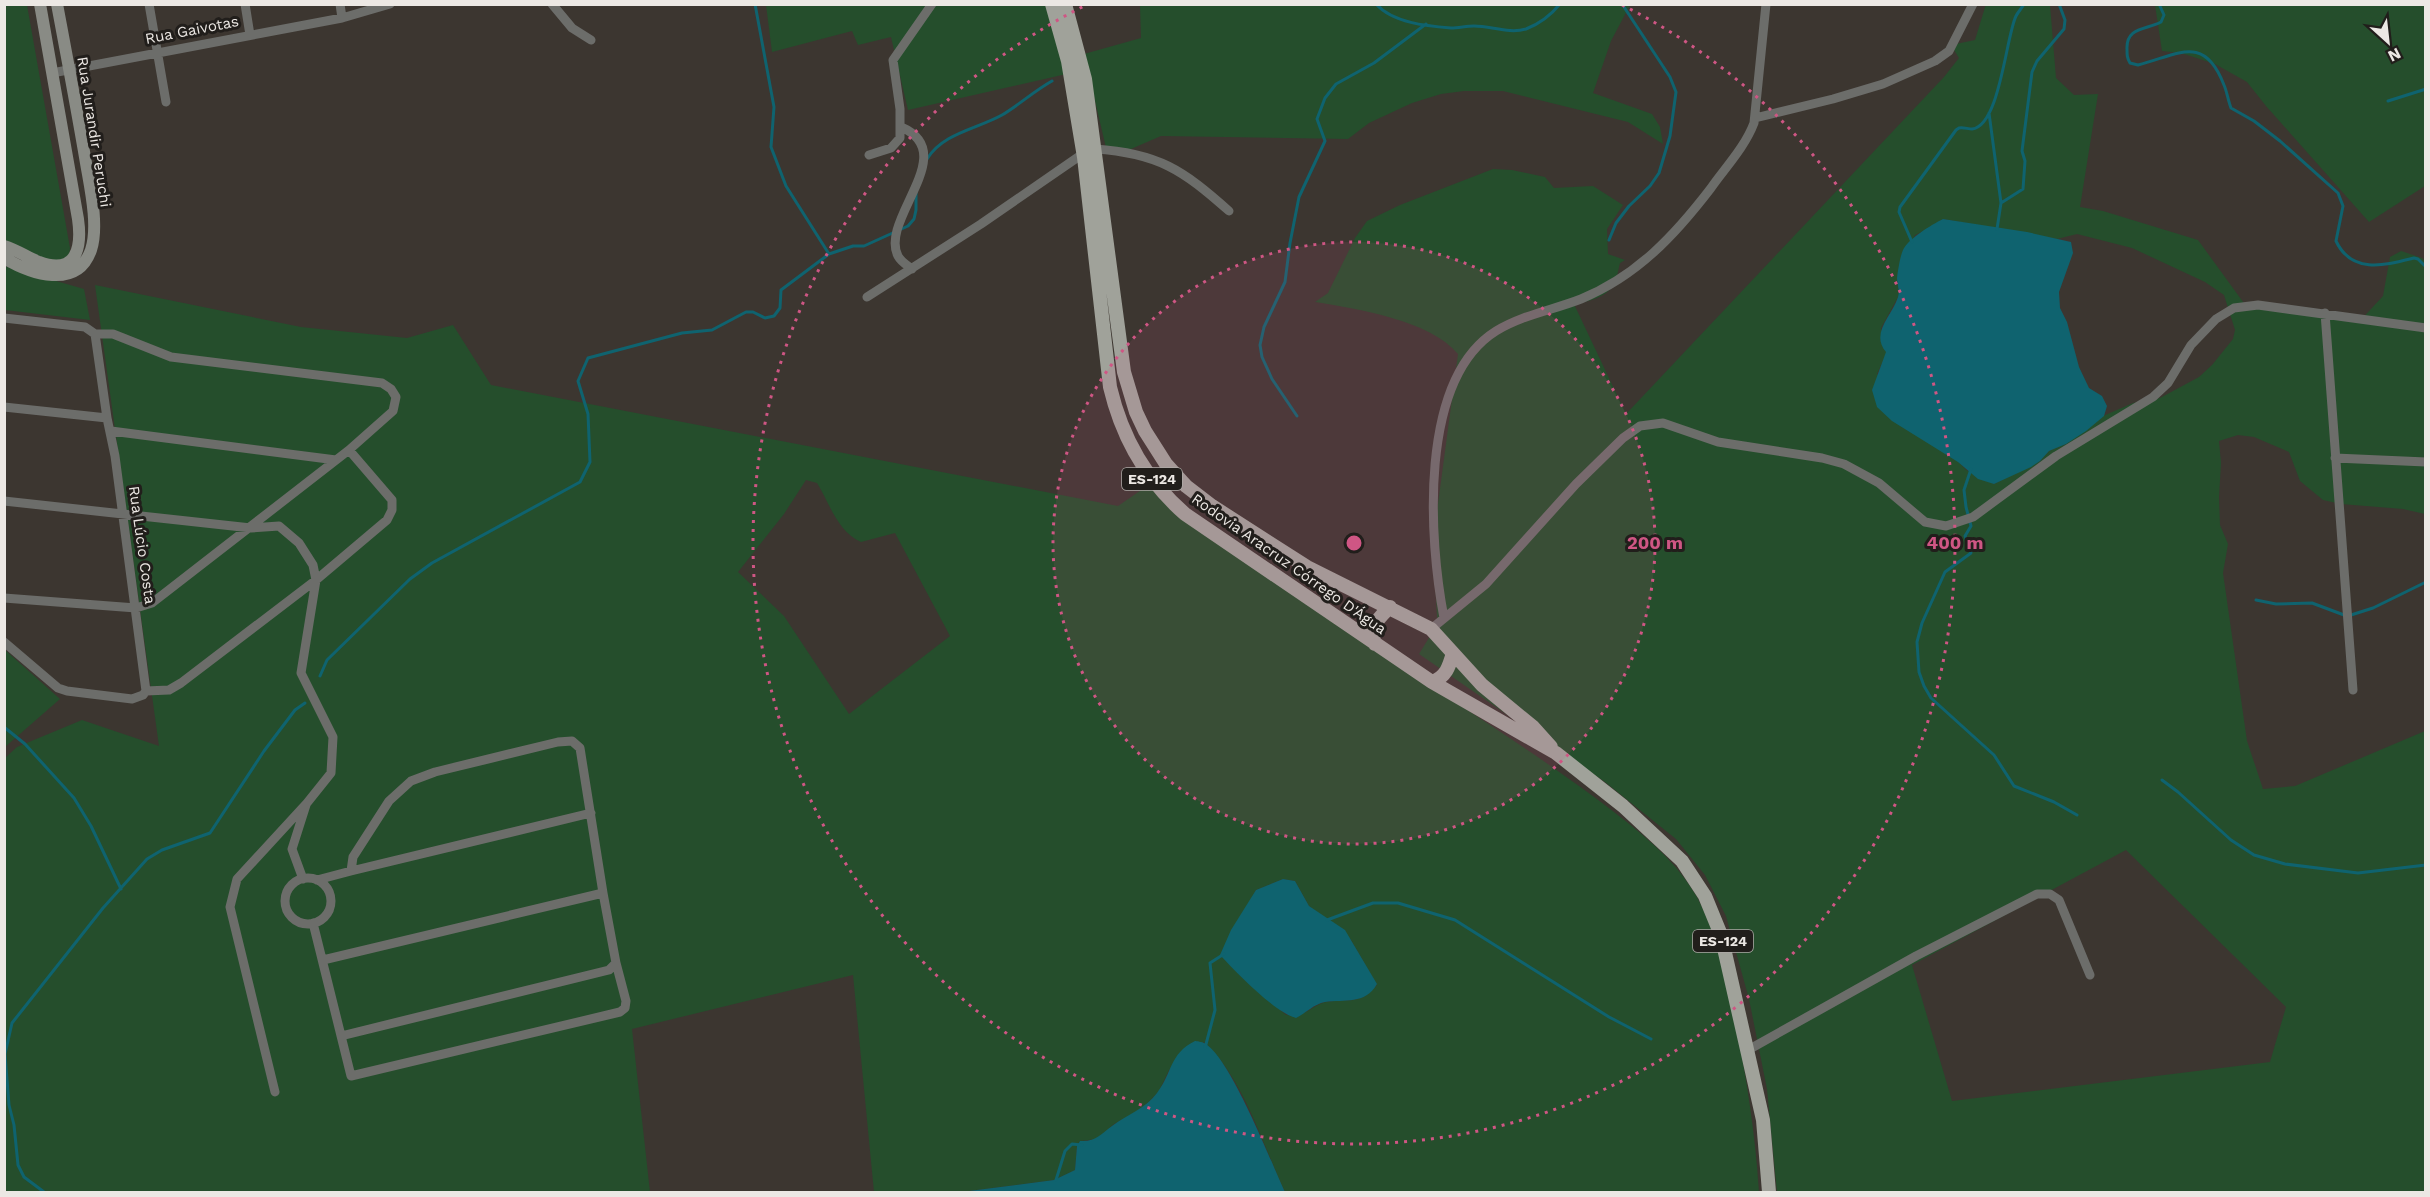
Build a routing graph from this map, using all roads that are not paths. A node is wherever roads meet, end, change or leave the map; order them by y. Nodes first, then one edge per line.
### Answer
1 (40, 4) edge
2 (57, 4) edge
3 (149, 4) edge
4 (245, 4) edge
5 (340, 4) edge
6 (390, 4) edge
7 (552, 4) edge
8 (932, 4) edge
9 (1052, 4) edge
10 (1065, 4) edge
11 (1766, 4) edge
12 (1973, 4) edge
13 (342, 18) junction
14 (250, 35) junction
15 (591, 40) dead end
16 (158, 52) junction
17 (69, 69) junction
18 (52, 73) junction
19 (166, 102) dead end
20 (1755, 118) junction
21 (901, 127) junction
22 (1090, 151) junction
23 (869, 155) dead end
24 (1229, 211) dead end
25 (4, 246) edge
26 (4, 258) edge
27 (20, 259) junction
28 (912, 269) junction
29 (867, 297) dead end
30 (2325, 314) junction
31 (4, 318) edge
32 (2426, 328) edge
33 (95, 334) junction
34 (4, 407) edge
35 (107, 418) junction
36 (111, 431) junction
37 (350, 450) junction
38 (2335, 458) junction
39 (336, 460) junction
40 (2426, 462) edge
41 (4, 501) edge
42 (122, 513) junction
43 (251, 528) junction
44 (316, 580) junction
45 (4, 598) edge
46 (1390, 607) junction
47 (135, 608) junction
48 (1444, 618) junction
49 (1431, 629) junction
50 (4, 642) edge
51 (1375, 644) junction
52 (1453, 653) junction
53 (1432, 682) junction
54 (2353, 690) dead end
55 (146, 691) junction
56 (1556, 753) junction
57 (307, 803) junction
58 (591, 813) junction
59 (351, 871) junction
60 (303, 879) junction
61 (317, 880) junction
62 (603, 893) junction
63 (313, 923) junction
64 (323, 960) junction
65 (616, 963) junction
66 (2090, 975) dead end
67 (342, 1036) junction
68 (1748, 1050) junction
69 (275, 1092) dead end
70 (1769, 1192) edge

1 - 18 street, Rua Jurandir Peruchi
2 - 17 street, Rua Jurandir Peruchi
3 - 16 street
4 - 14 street
5 - 13 street
6 - 13 street, Rua Gaivotas
7 - 15 street
8 - 21 street
9 - 22 main road, Rodovia Aracruz Córrego D'Água / ES-124
10 - 22 main road, Rodovia Aracruz Córrego D'Água / ES-124
11 - 20 street
12 - 20 street
13 - 14 street, Rua Gaivotas
14 - 16 street, Rua Gaivotas
16 - 17 street, Rua Gaivotas
16 - 19 street
17 - 18 street, Rua Gaivotas
17 - 27 street, Rua Jurandir Peruchi
18 - 27 street, Rua Jurandir Peruchi
20 - 48 street
21 - 23 street
21 - 28 street
22 - 24 street
22 - 28 street
22 - 46 main road, Rodovia Aracruz Córrego D'Água / ES-124
22 - 51 main road, Rodovia Aracruz Córrego D'Água / ES-124
25 - 27 street
26 - 27 street
28 - 29 street
30 - 32 street
30 - 38 street
30 - 48 street
31 - 33 street
33 - 35 street, Rua Lúcio Costa
33 - 37 street
34 - 35 street
35 - 36 street, Rua Lúcio Costa
36 - 39 street
36 - 42 street, Rua Lúcio Costa
37 - 39 street
37 - 44 street
38 - 40 street
38 - 54 street
39 - 43 street
41 - 42 street
42 - 43 street
42 - 47 street, Rua Lúcio Costa
43 - 44 street
43 - 47 street
44 - 55 street
44 - 57 street
45 - 47 street
46 - 49 main road, Rodovia Aracruz Córrego D'Água / ES-124
46 - 51 main road
47 - 55 street, Rua Lúcio Costa
48 - 49 street
49 - 52 main road, Rodovia Aracruz Córrego D'Água / ES-124
50 - 55 street
51 - 53 main road, Rodovia Aracruz Córrego D'Água / ES-124
52 - 53 main road
52 - 56 main road, Rodovia Aracruz Córrego D'Água / ES-124
53 - 56 main road, Rodovia Aracruz Córrego D'Água / ES-124
56 - 68 main road, Rodovia Aracruz Córrego D'Água / ES-124
57 - 60 street
57 - 69 street
58 - 59 street
58 - 59 street
58 - 62 street
59 - 61 street
60 - 61 street
60 - 63 street
61 - 63 street
62 - 64 street
62 - 65 street
63 - 64 street
64 - 67 street
65 - 67 street
65 - 67 street
66 - 68 street
68 - 70 main road, Rodovia Aracruz Córrego D'Água / ES-124

